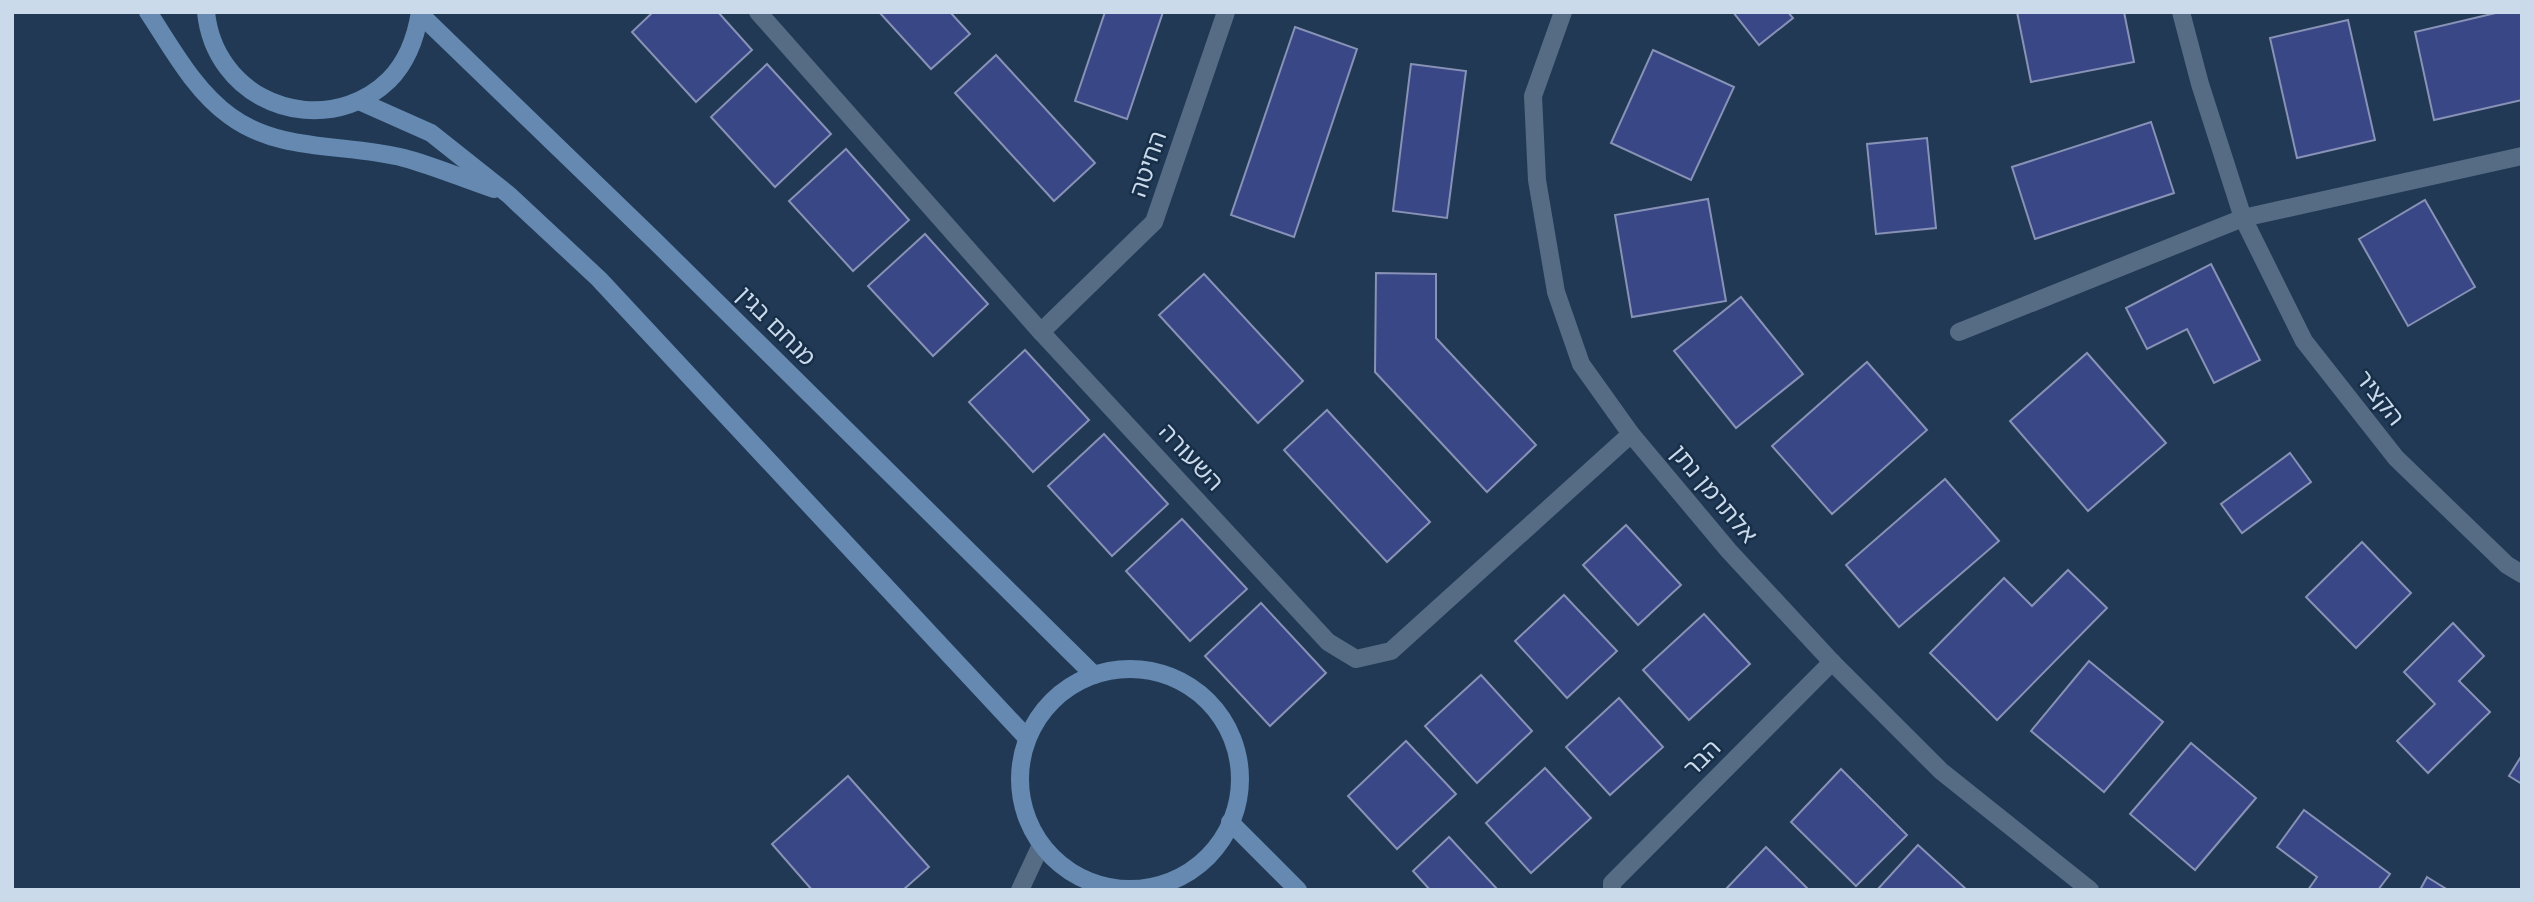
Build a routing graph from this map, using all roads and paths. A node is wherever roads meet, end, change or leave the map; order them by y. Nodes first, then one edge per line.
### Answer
1 (148, 12) edge
2 (206, 12) edge
3 (758, 12) edge
4 (1226, 12) edge
5 (1563, 12) edge
6 (2181, 12) edge
7 (420, 13) edge
8 (359, 101) junction
9 (2522, 156) edge
10 (509, 195) junction
11 (2243, 218) junction
12 (1041, 332) junction
13 (1959, 332) dead end
14 (1631, 434) junction
15 (2522, 574) edge
16 (1832, 663) junction
17 (1094, 675) junction
18 (1027, 738) junction
19 (1230, 822) junction
20 (1041, 845) junction
21 (1164, 887) edge
22 (1098, 888) edge
23 (1020, 890) edge
24 (1298, 890) edge
25 (1612, 890) edge
26 (2090, 890) edge

1 - 10 main road
2 - 8 main road
3 - 12 street, השעורה
4 - 12 street, החיטה
5 - 14 street, אלתרמן נתן
6 - 11 street, הקציר
7 - 8 main road
7 - 17 main road, מנחם בגין
8 - 10 main road
9 - 11 street
10 - 18 main road
11 - 13 street
11 - 15 street, הקציר
12 - 14 street, השעורה
14 - 16 street, אלתרמן נתן
16 - 25 street, הבר
16 - 26 street, אלתרמן נתן
17 - 18 main road
17 - 19 main road
18 - 20 main road
19 - 21 main road
19 - 24 main road
20 - 22 main road
20 - 23 street
21 - 22 main road

